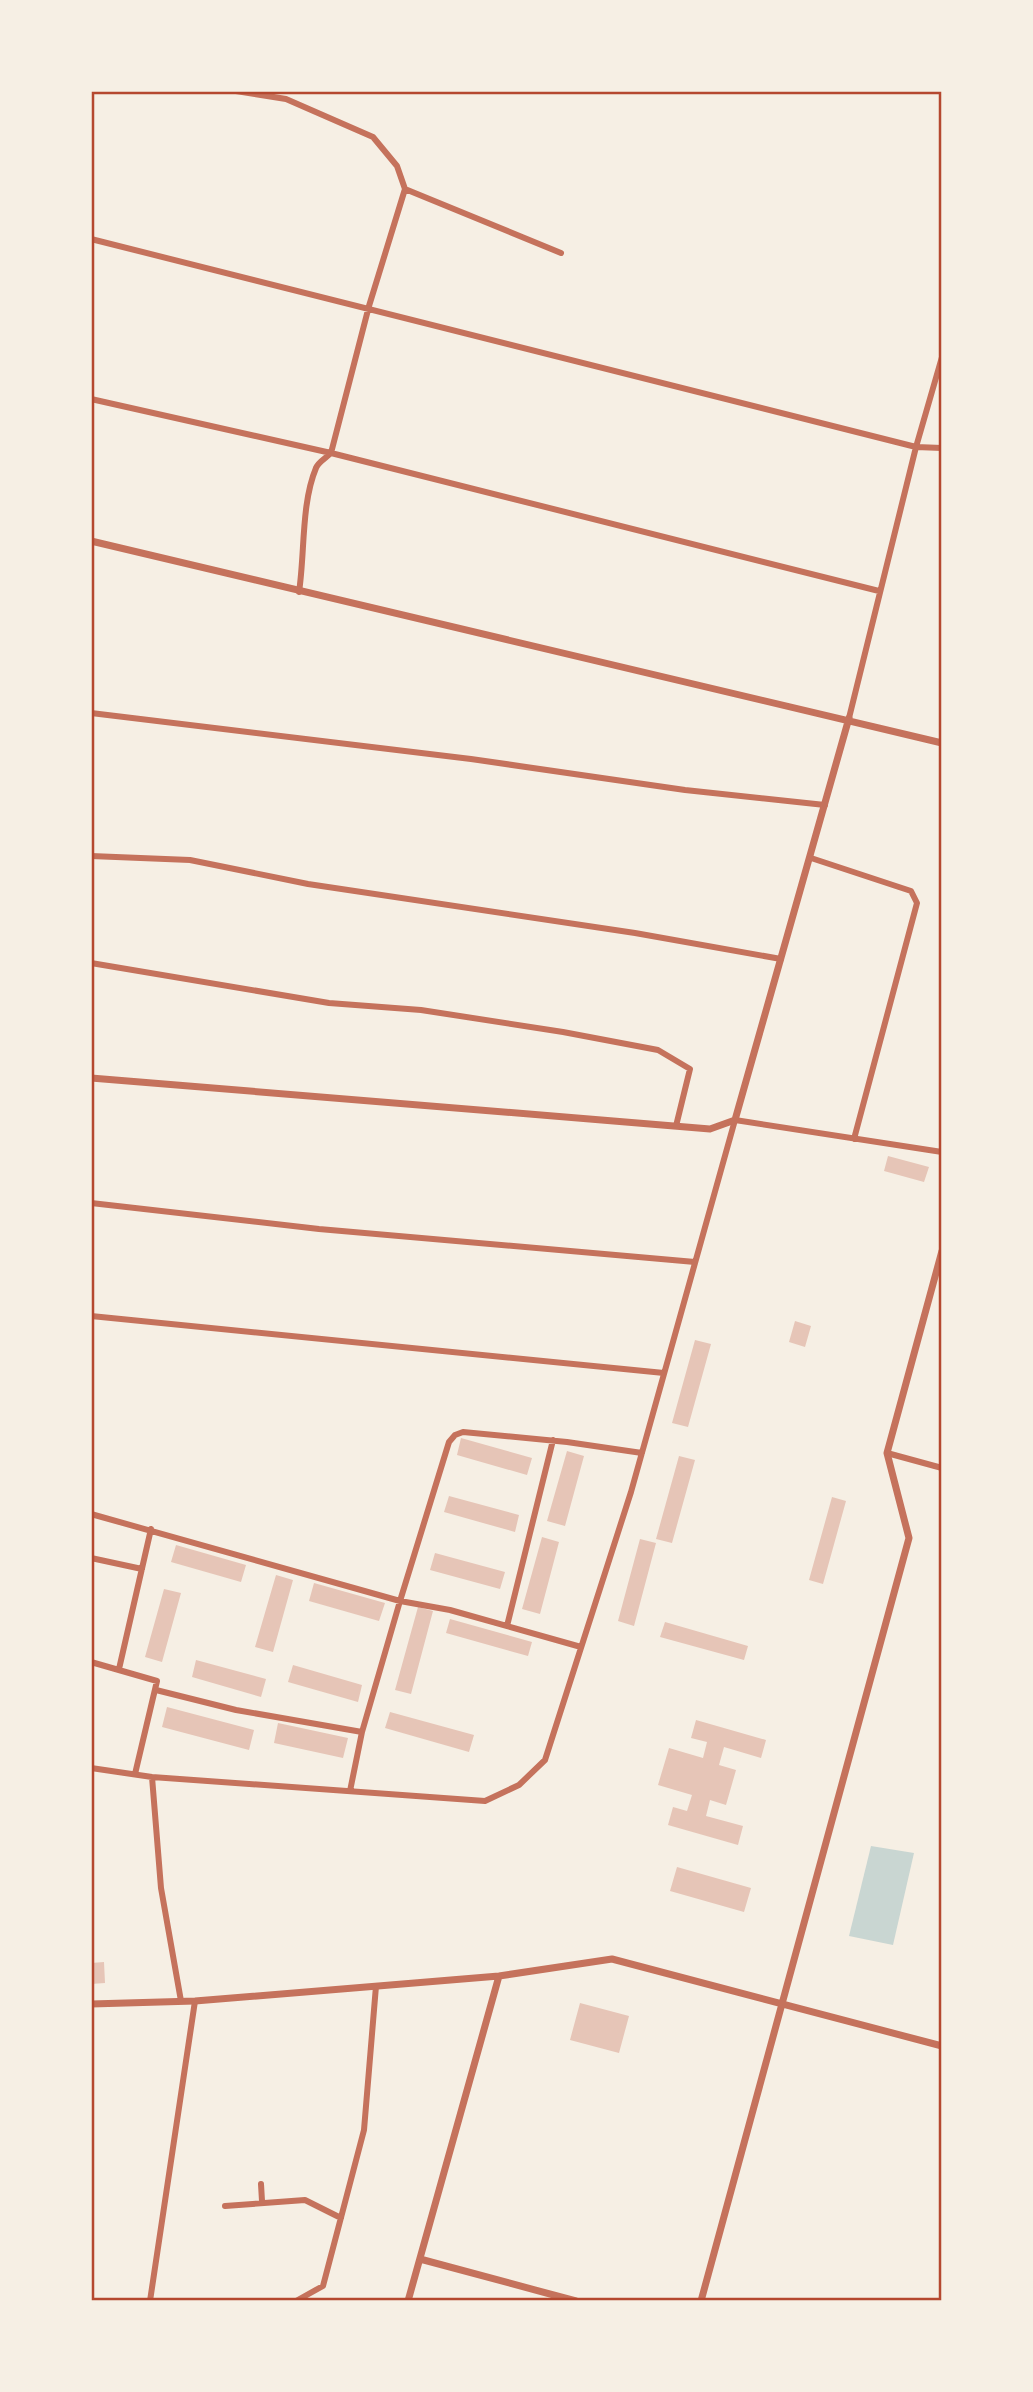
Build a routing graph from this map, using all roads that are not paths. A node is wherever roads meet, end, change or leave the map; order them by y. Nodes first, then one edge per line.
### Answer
1 (236, 91) edge
2 (405, 189) junction
3 (91, 239) edge
4 (561, 253) dead end
5 (369, 306) junction
6 (942, 357) edge
7 (91, 399) edge
8 (916, 447) junction
9 (942, 448) edge
10 (331, 453) junction
11 (91, 541) edge
12 (880, 591) junction
13 (299, 592) junction
14 (91, 713) edge
15 (849, 719) junction
16 (942, 743) edge
17 (825, 805) junction
18 (91, 856) edge
19 (811, 858) junction
20 (781, 959) junction
21 (91, 963) edge
22 (91, 1078) edge
23 (735, 1120) junction
24 (676, 1126) junction
25 (854, 1139) junction
26 (942, 1152) edge
27 (91, 1203) edge
28 (942, 1251) edge
29 (695, 1262) junction
30 (91, 1316) edge
31 (664, 1373) junction
32 (553, 1440) junction
33 (642, 1452) junction
34 (887, 1452) junction
35 (942, 1468) edge
36 (91, 1514) edge
37 (151, 1529) junction
38 (91, 1558) edge
39 (142, 1569) junction
40 (400, 1601) junction
41 (507, 1626) junction
42 (581, 1647) junction
43 (91, 1662) edge
44 (119, 1669) junction
45 (156, 1690) junction
46 (362, 1732) junction
47 (91, 1768) edge
48 (135, 1774) junction
49 (152, 1777) junction
50 (350, 1791) junction
51 (499, 1976) junction
52 (376, 1986) junction
53 (181, 2001) junction
54 (195, 2001) junction
55 (782, 2002) junction
56 (91, 2004) edge
57 (942, 2046) edge
58 (261, 2184) dead end
59 (262, 2201) junction
60 (225, 2206) dead end
61 (341, 2218) junction
62 (420, 2259) junction
63 (150, 2301) edge
64 (296, 2301) edge
65 (408, 2301) edge
66 (576, 2301) edge
67 (701, 2301) edge

1 - 2 street
2 - 4 street
2 - 5 street
3 - 5 street
5 - 8 street
5 - 10 street
6 - 8 street
7 - 10 street
8 - 9 street
8 - 12 street
10 - 12 street
10 - 13 street
11 - 13 street
12 - 15 street
13 - 15 street
14 - 17 street
15 - 16 street
15 - 17 street
17 - 19 street
18 - 20 street
19 - 20 street
19 - 25 street
20 - 23 street
21 - 24 street
22 - 24 street
23 - 24 street
23 - 25 street
23 - 29 street
25 - 26 street
27 - 29 street
28 - 34 street
29 - 31 street
30 - 31 street
31 - 33 street
32 - 33 street
32 - 40 street
32 - 41 street
33 - 42 street
34 - 35 street
34 - 55 street
36 - 37 street
37 - 39 street
37 - 40 street
38 - 39 street
39 - 44 street
40 - 41 street
40 - 46 street
41 - 42 street
42 - 50 street
43 - 44 street
44 - 45 street
45 - 46 street
45 - 48 street
46 - 50 street
47 - 48 street
48 - 49 street
49 - 50 street
49 - 53 street
51 - 52 street
51 - 55 street
51 - 62 street
52 - 54 street
52 - 61 street
53 - 54 street
53 - 56 street
54 - 63 street
55 - 57 street
55 - 67 street
58 - 59 street
59 - 60 street
59 - 61 street
61 - 64 street
62 - 65 street
62 - 66 street

